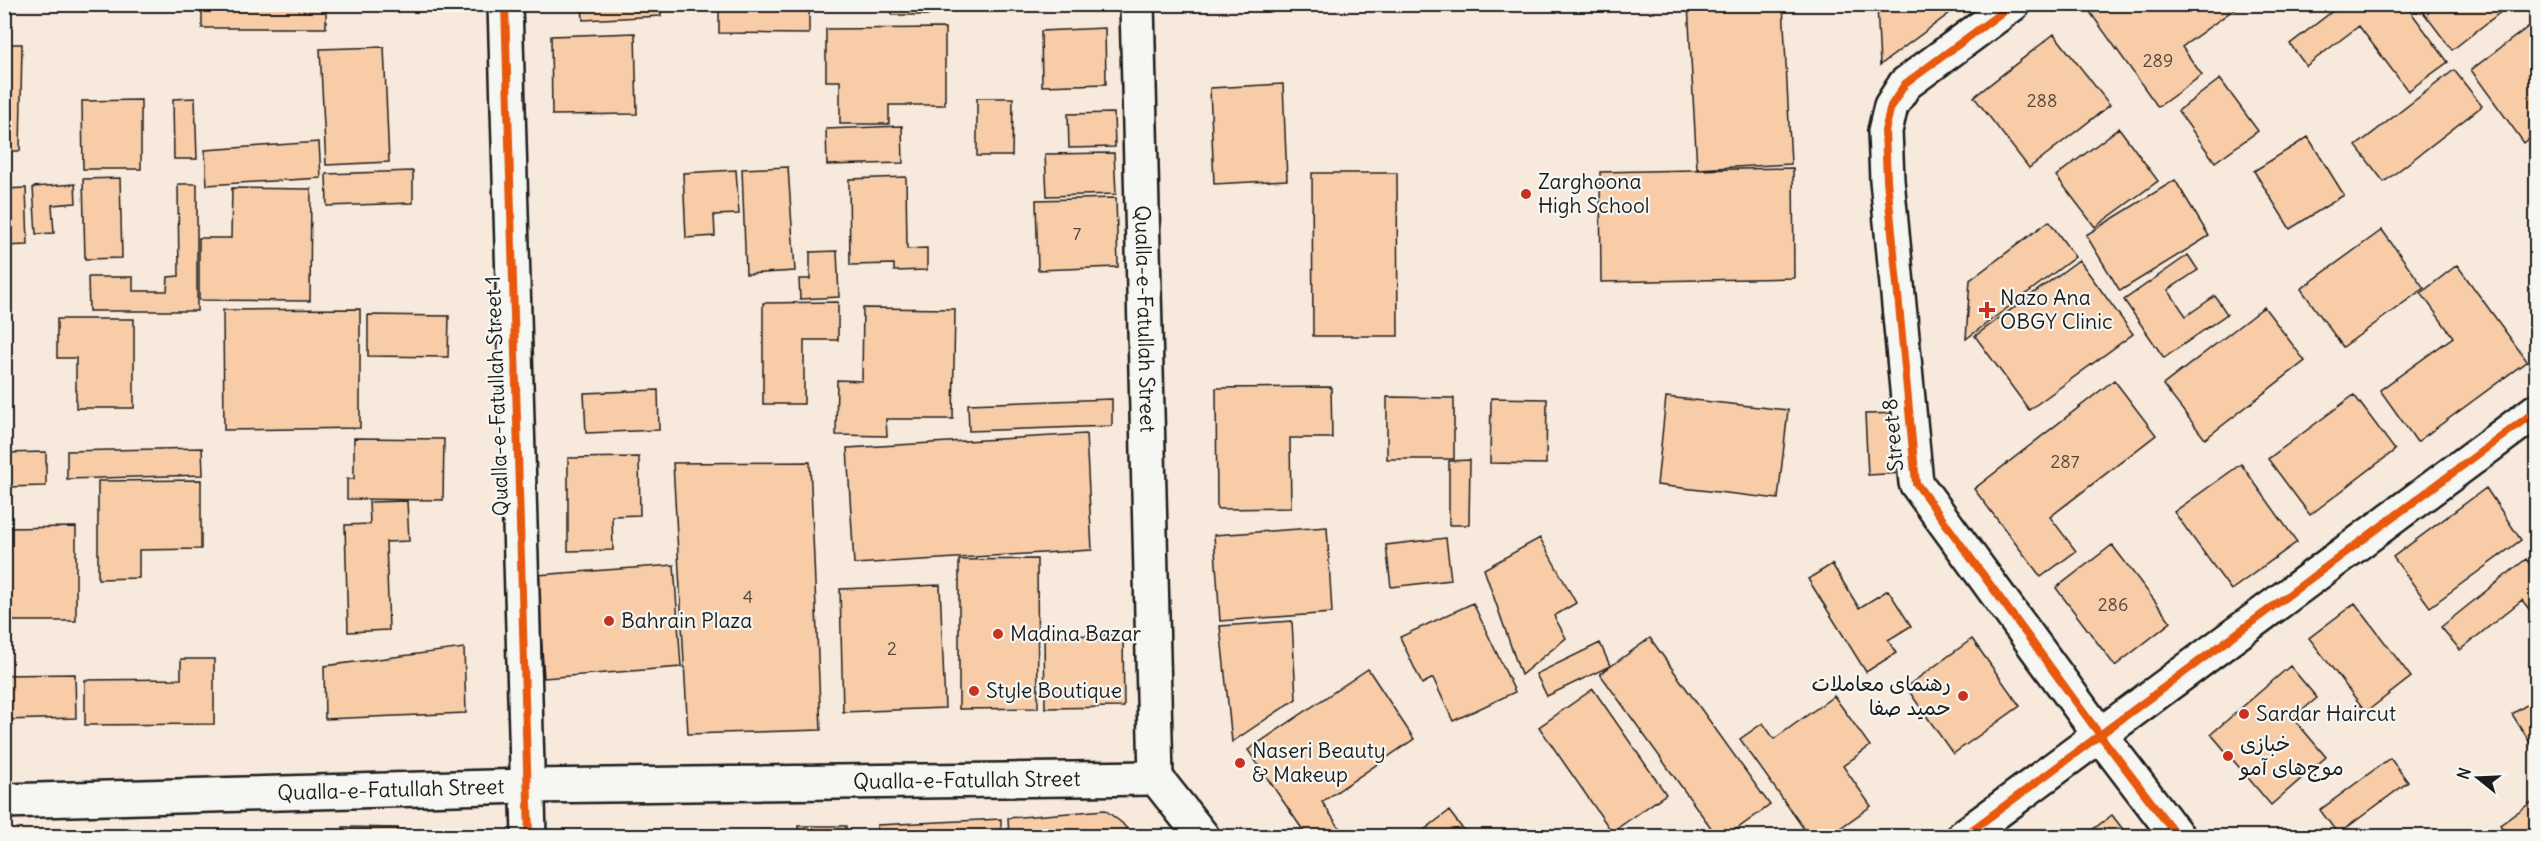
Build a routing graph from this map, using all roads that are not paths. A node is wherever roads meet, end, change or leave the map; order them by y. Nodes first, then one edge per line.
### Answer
1 (505, 4) edge
2 (1137, 4) edge
3 (2013, 4) edge
4 (2536, 411) edge
5 (2100, 735) junction
6 (1156, 778) junction
7 (526, 786) junction
8 (4, 801) edge
9 (529, 837) edge
10 (1202, 837) edge
11 (1964, 837) edge
12 (2177, 837) edge

1 - 7 street, Qualla-e-Fatullah Street 1
2 - 6 street, Qualla-e-Fatullah Street
3 - 5 street, Street 8
4 - 5 street
5 - 11 street
5 - 12 street, Street 8
6 - 7 street, Qualla-e-Fatullah Street
6 - 10 street
7 - 8 street, Qualla-e-Fatullah Street
7 - 9 street, Qualla-e-Fatullah Street 1

